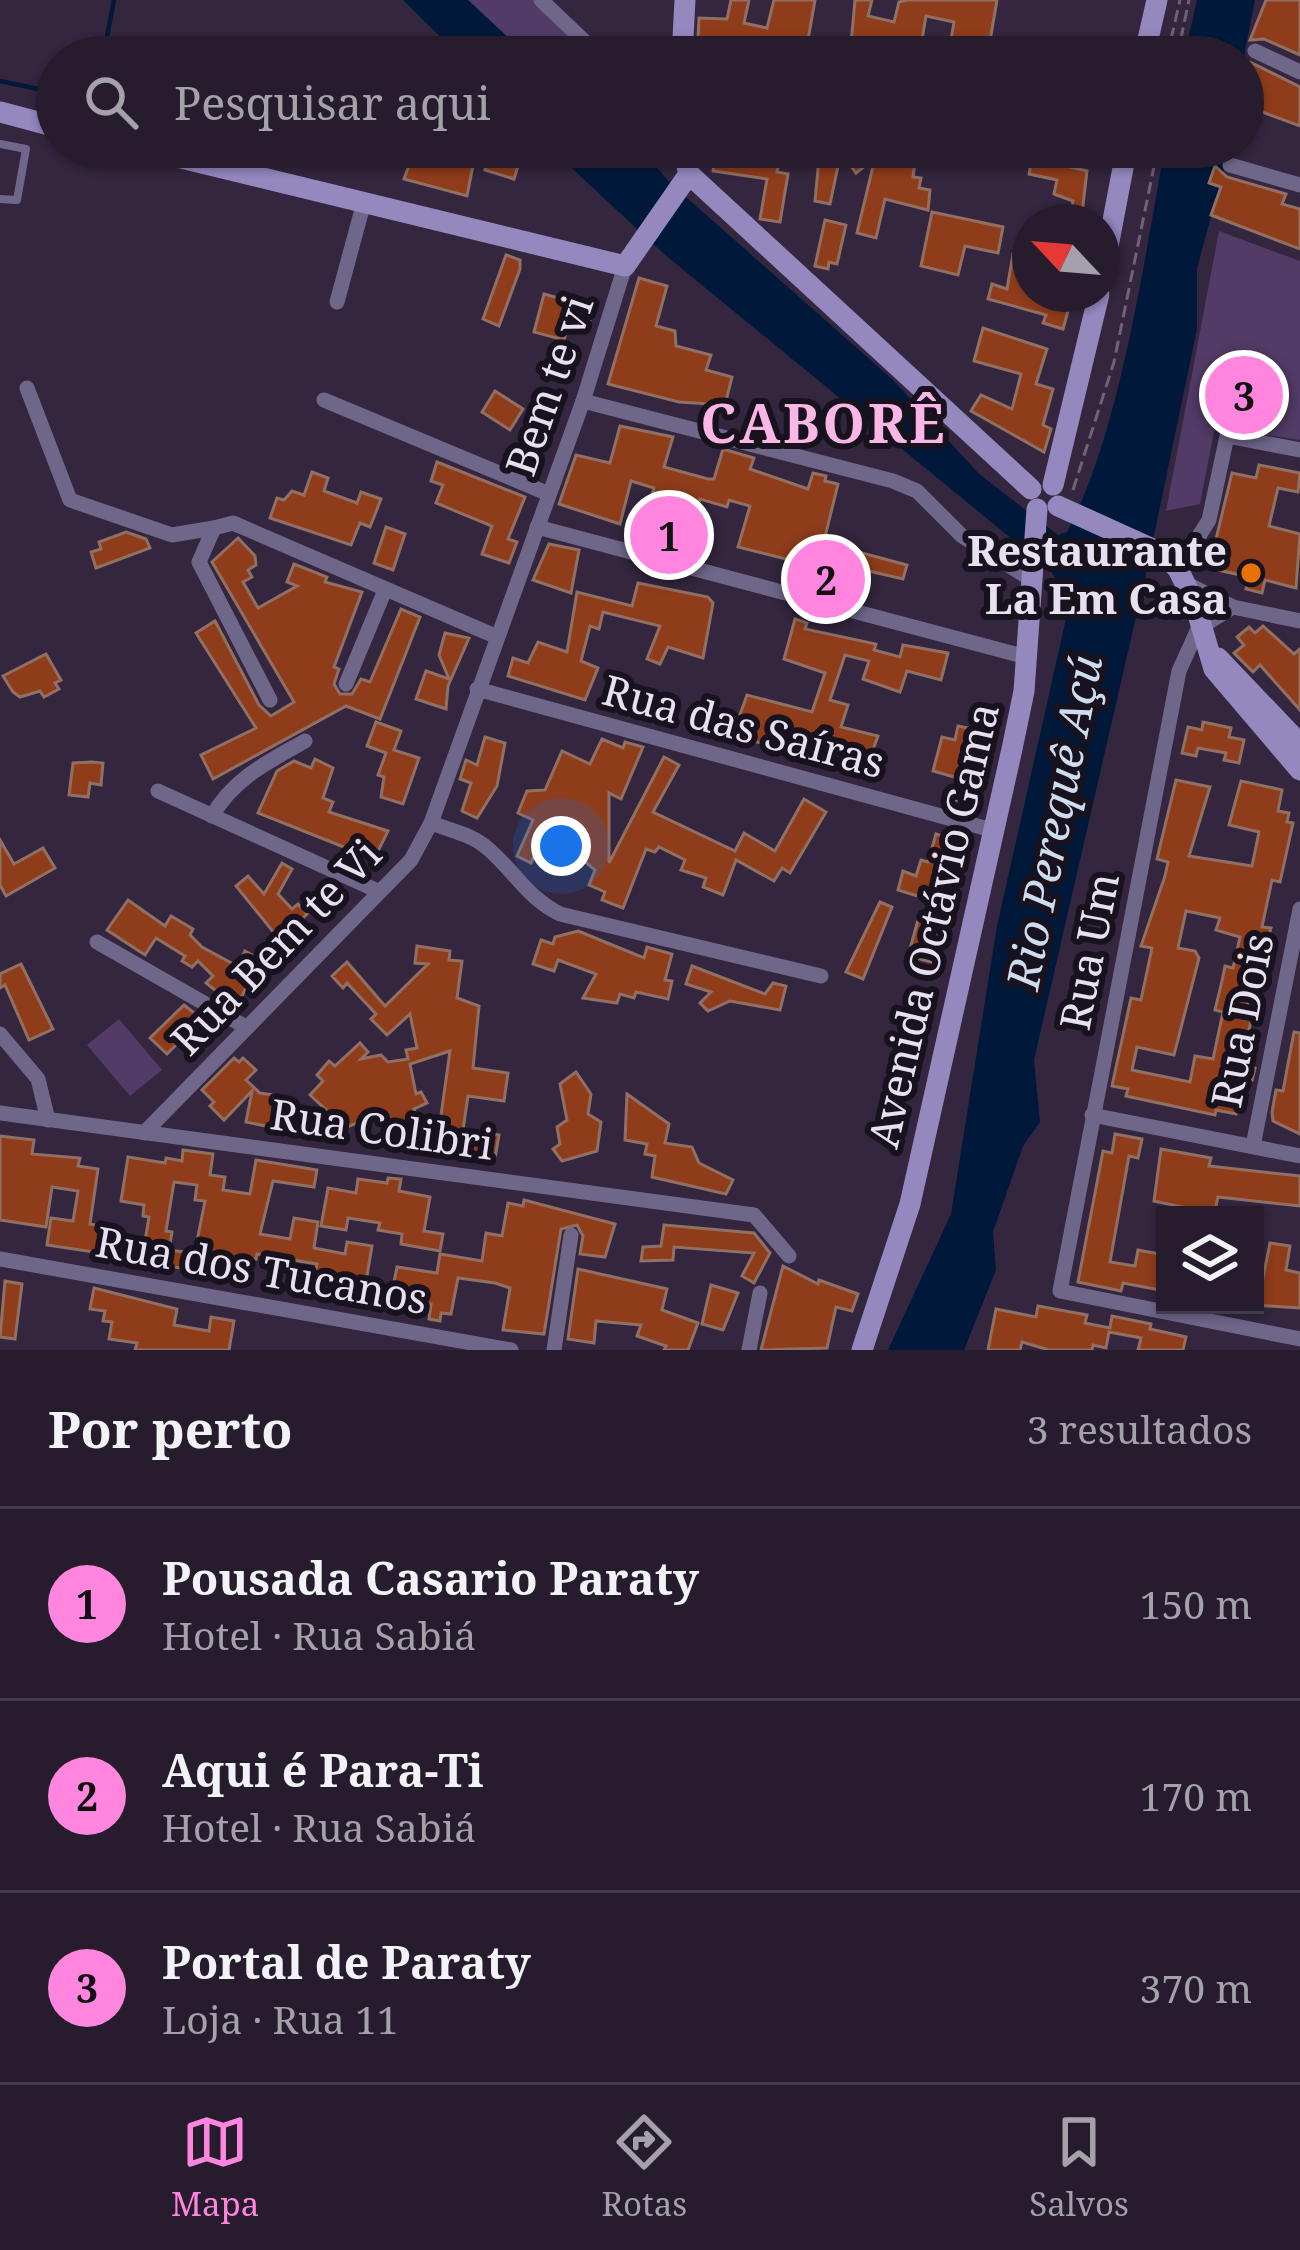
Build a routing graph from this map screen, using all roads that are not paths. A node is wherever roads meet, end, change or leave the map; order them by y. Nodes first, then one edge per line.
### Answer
1 (541, 0) edge
2 (686, 0) edge
3 (1156, 0) edge
4 (579, 36) edge
5 (683, 36) edge
6 (1148, 36) edge
7 (1264, 55) edge
8 (1300, 72) edge
9 (0, 112) edge
10 (36, 121) edge
11 (0, 144) edge
12 (223, 168) edge
13 (687, 168) edge
14 (1123, 168) edge
15 (1245, 168) edge
16 (689, 174) junction
17 (1298, 179) edge
18 (0, 199) edge
19 (364, 202) junction
20 (1116, 204) edge
21 (626, 266) junction
22 (338, 302) dead end
23 (1094, 312) edge
24 (28, 388) dead end
25 (324, 400) dead end
26 (583, 401) junction
27 (1300, 450) edge
28 (549, 494) junction
29 (1047, 502) junction
30 (537, 527) junction
31 (214, 528) junction
32 (1176, 569) junction
33 (1029, 572) junction
34 (385, 590) junction
35 (1233, 607) junction
36 (1300, 621) edge
37 (1198, 629) junction
38 (495, 636) junction
39 (1209, 653) junction
40 (1023, 656) junction
41 (346, 684) dead end
42 (477, 689) junction
43 (270, 700) dead end
44 (305, 741) dead end
45 (1300, 744) edge
46 (1300, 770) edge
47 (158, 791) dead end
48 (212, 816) junction
49 (431, 824) junction
50 (992, 830) junction
51 (378, 891) junction
52 (1300, 908) edge
53 (97, 942) dead end
54 (821, 976) dead end
55 (244, 1026) junction
56 (0, 1034) edge
57 (0, 1113) edge
58 (1092, 1115) junction
59 (48, 1120) junction
60 (144, 1133) junction
61 (1253, 1146) junction
62 (1300, 1156) edge
63 (571, 1235) dead end
64 (789, 1256) dead end
65 (0, 1259) edge
66 (760, 1293) dead end
67 (1300, 1339) edge
68 (511, 1350) edge
69 (554, 1350) edge
70 (748, 1350) edge
71 (862, 1350) edge

1 - 4 street
2 - 5 street
3 - 6 street
7 - 8 street
9 - 10 street
11 - 18 lane
12 - 19 street
13 - 16 street
14 - 20 street
15 - 17 street
16 - 21 street
16 - 29 street
19 - 21 street
19 - 22 street
21 - 26 street, Bem te vi
23 - 29 street, Avenida Octávio Gama
24 - 31 street
25 - 28 street
26 - 28 street, Bem te vi
26 - 33 street
27 - 32 street
28 - 30 street, Bem te vi
29 - 32 street
29 - 33 street, Avenida Octávio Gama
30 - 38 street, Rua Bem te Vi
30 - 40 street
31 - 34 street
31 - 43 street
32 - 35 street
32 - 37 street
33 - 40 street, Avenida Octávio Gama
34 - 38 street
34 - 41 street
35 - 36 street
35 - 37 street
37 - 39 street
37 - 58 street, Rua Um
38 - 42 street, Rua Bem te Vi
39 - 45 street
39 - 46 street
40 - 50 street, Avenida Octávio Gama
42 - 49 street, Rua Bem te Vi
42 - 50 street, Rua das Saíras
44 - 48 street
47 - 48 street
48 - 51 street
49 - 51 street, Rua Bem te Vi
49 - 54 street
50 - 71 street, Avenida Octávio Gama
51 - 55 street, Rua Bem te Vi
52 - 61 street, Rua Dois
53 - 55 street
55 - 60 street, Rua Bem te Vi
56 - 59 street
57 - 59 street, Rua Colibri
58 - 61 street
58 - 67 street, Rua Um
59 - 60 street, Rua Colibri
60 - 64 street, Rua Colibri
61 - 62 street
63 - 69 street
65 - 68 street, Rua dos Tucanos
66 - 70 street

